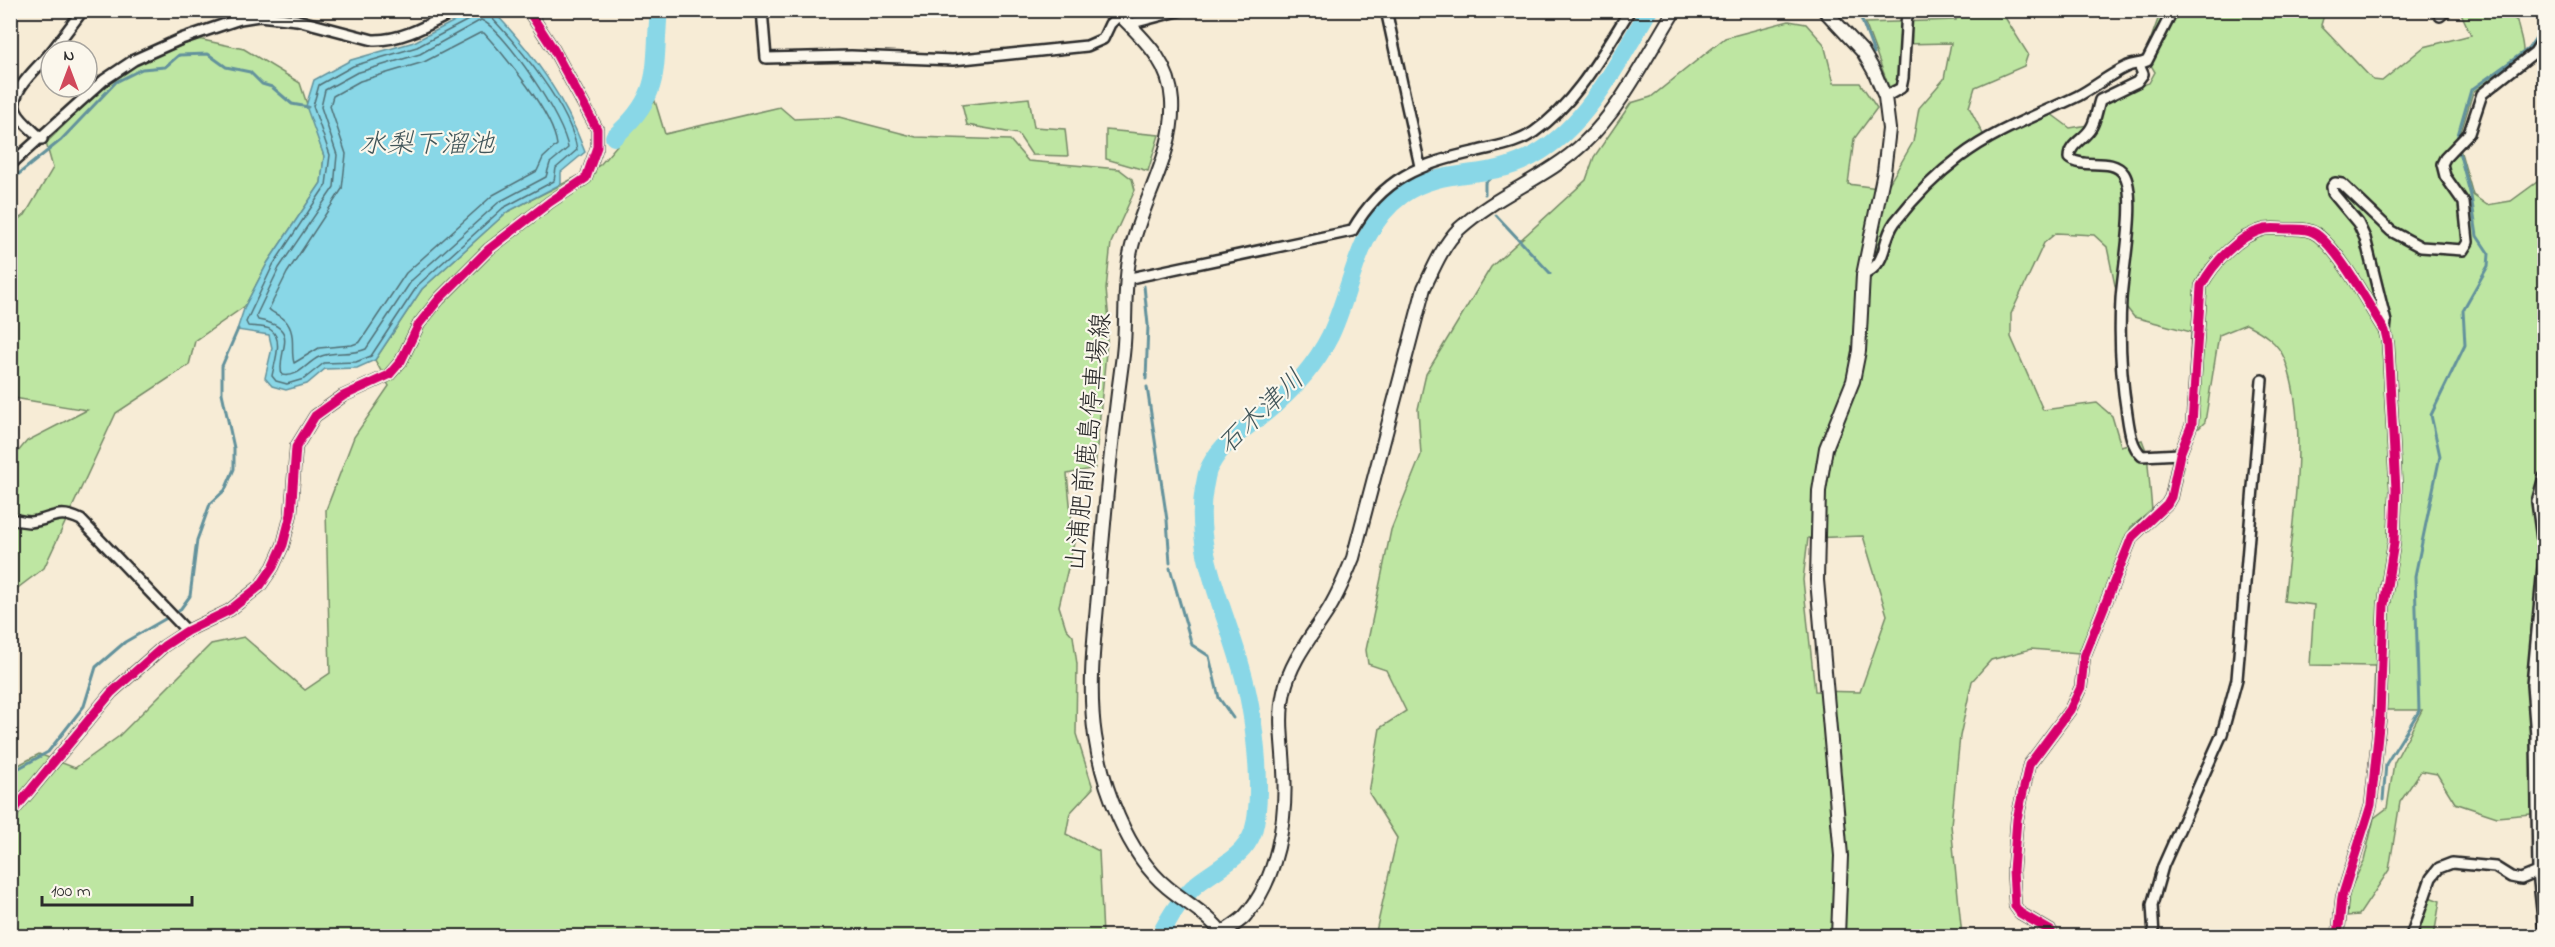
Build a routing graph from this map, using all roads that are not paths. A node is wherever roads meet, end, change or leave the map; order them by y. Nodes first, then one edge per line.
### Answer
1 (83, 10) edge
2 (457, 10) edge
3 (528, 10) edge
4 (762, 10) edge
5 (1182, 10) edge
6 (1386, 10) edge
7 (1630, 10) edge
8 (1674, 10) edge
9 (1824, 10) edge
10 (1907, 10) edge
11 (2173, 10) edge
12 (1117, 13) edge
13 (1130, 24) junction
14 (2544, 38) edge
15 (62, 39) edge
16 (2139, 65) junction
17 (39, 67) edge
18 (1886, 97) junction
19 (42, 139) junction
20 (10, 165) edge
21 (1420, 166) junction
22 (1863, 275) junction
23 (1126, 279) junction
24 (2385, 331) junction
25 (2262, 380) dead end
26 (2180, 454) junction
27 (2544, 477) edge
28 (10, 519) edge
29 (2544, 555) edge
30 (187, 631) junction
31 (10, 815) edge
32 (2538, 872) junction
33 (2544, 929) edge
34 (1223, 935) edge
35 (1838, 936) edge
36 (2052, 936) edge
37 (2154, 936) edge
38 (2338, 936) edge
39 (2411, 936) edge

1 - 15 street
2 - 19 street
3 - 30 street
4 - 12 street
5 - 13 street
6 - 21 street
7 - 21 street
8 - 34 street
9 - 18 street
10 - 18 street
11 - 16 street
12 - 13 street, 山浦肥前鹿島停車場線
13 - 23 street, 山浦肥前鹿島停車場線
14 - 24 street
16 - 22 street
16 - 26 street
17 - 19 street
18 - 22 street
19 - 20 street
21 - 23 street
22 - 35 street
23 - 34 street, 山浦肥前鹿島停車場線
24 - 26 street
24 - 38 street
25 - 37 street
26 - 36 street
27 - 29 street
28 - 30 street
29 - 32 street
30 - 31 street
32 - 33 street
32 - 39 street

